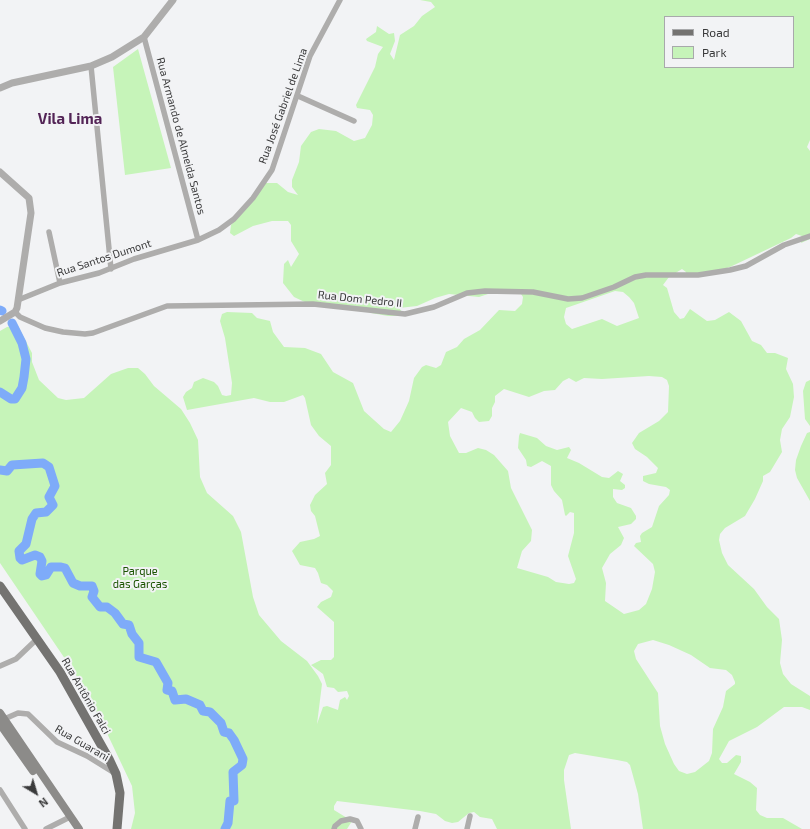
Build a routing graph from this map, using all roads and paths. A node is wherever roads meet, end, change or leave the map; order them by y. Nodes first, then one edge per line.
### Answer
1 (173, 0) edge
2 (340, 0) edge
3 (144, 37) junction
4 (91, 66) junction
5 (0, 88) edge
6 (298, 96) junction
7 (354, 121) dead end
8 (0, 172) edge
9 (49, 232) dead end
10 (810, 236) edge
11 (198, 240) junction
12 (111, 269) junction
13 (60, 283) junction
14 (18, 300) junction
15 (15, 312) junction
16 (0, 321) edge
17 (0, 586) edge
18 (37, 639) junction
19 (0, 666) edge
20 (1, 720) edge
21 (116, 774) junction
22 (0, 790) edge
23 (470, 816) dead end
24 (418, 817) dead end
25 (68, 818) junction
26 (25, 829) edge
27 (46, 829) edge
28 (73, 829) edge
29 (79, 829) edge
30 (117, 829) edge
31 (334, 829) edge
32 (361, 829) edge
33 (415, 829) edge
34 (467, 829) edge

1 - 3 street
2 - 6 street, Rua José Gabriel de Lima
3 - 4 street
3 - 11 street, Rua Armando de Almeida Santos
4 - 5 street
4 - 12 street
6 - 7 street
6 - 11 street, Rua José Gabriel de Lima
8 - 14 street
9 - 13 street
10 - 15 street, Rua Dom Pedro II
11 - 12 street, Rua Santos Dumont
12 - 13 street, Rua Santos Dumont
13 - 14 street, Rua Santos Dumont
14 - 15 street
15 - 16 street
17 - 18 main road, Rua Antônio Falci
18 - 19 street
18 - 21 main road, Rua Antônio Falci
20 - 21 street, Rua Guarani
20 - 25 main road
21 - 30 main road, Rua Antônio Falci
22 - 26 street
23 - 34 street
24 - 33 street
25 - 27 street
25 - 28 main road
25 - 29 main road
31 - 32 street

